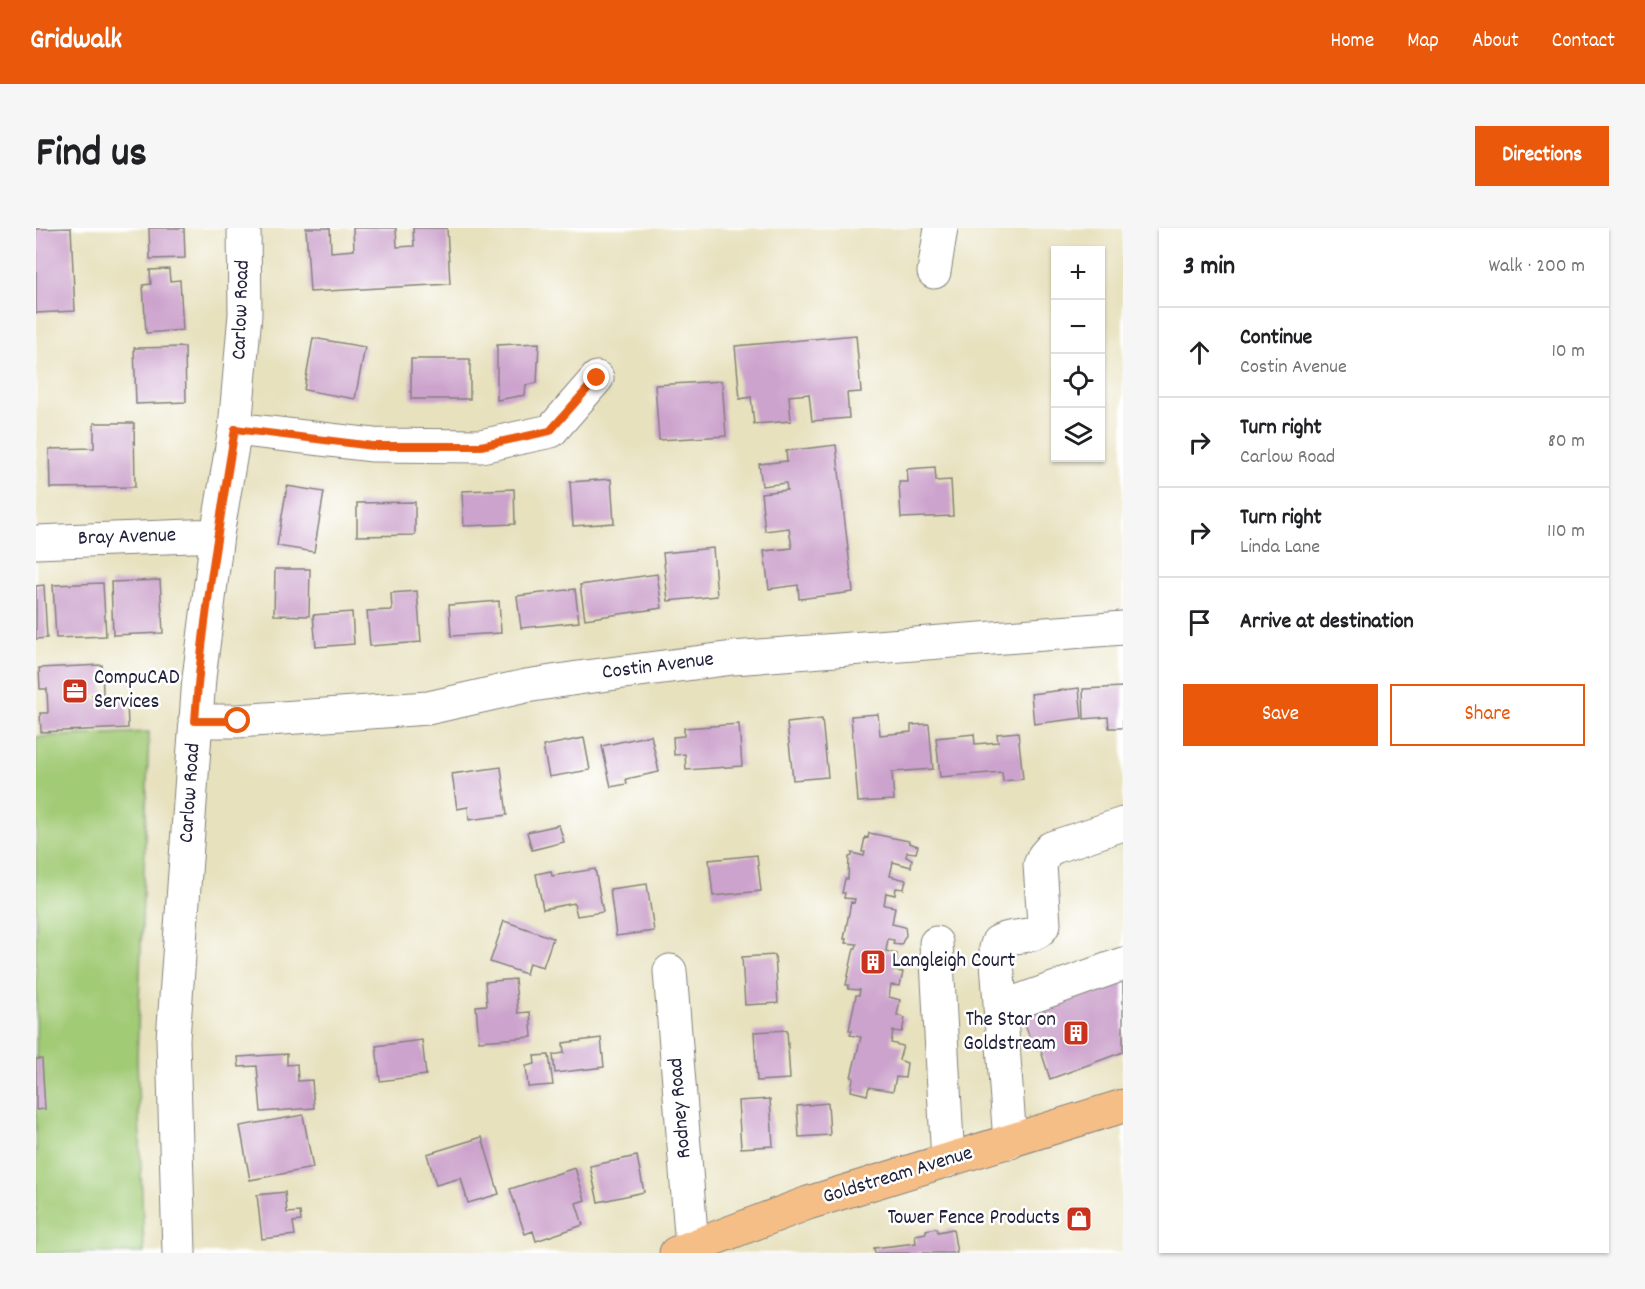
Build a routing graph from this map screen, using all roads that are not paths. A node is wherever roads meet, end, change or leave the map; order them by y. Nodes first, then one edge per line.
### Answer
1 (244, 228) edge
2 (941, 228) edge
3 (934, 272) dead end
4 (597, 378) dead end
5 (235, 429) junction
6 (217, 536) junction
7 (36, 542) edge
8 (1123, 628) edge
9 (195, 721) junction
10 (1123, 824) edge
11 (936, 943) dead end
12 (1123, 964) edge
13 (670, 971) dead end
14 (1000, 1008) junction
15 (1123, 1106) edge
16 (1010, 1142) junction
17 (948, 1161) junction
18 (684, 1249) edge
19 (179, 1253) edge

1 - 5 street, Carlow Road
2 - 3 street
4 - 5 street
5 - 6 street, Carlow Road
6 - 7 street, Bray Avenue
6 - 9 street, Carlow Road
8 - 9 street, Costin Avenue
9 - 19 street, Carlow Road
10 - 14 street
11 - 17 street
12 - 14 street
13 - 18 street, Rodney Road
14 - 16 street
15 - 16 main road, Goldstream Avenue
16 - 17 main road, Goldstream Avenue
17 - 18 main road, Goldstream Avenue

